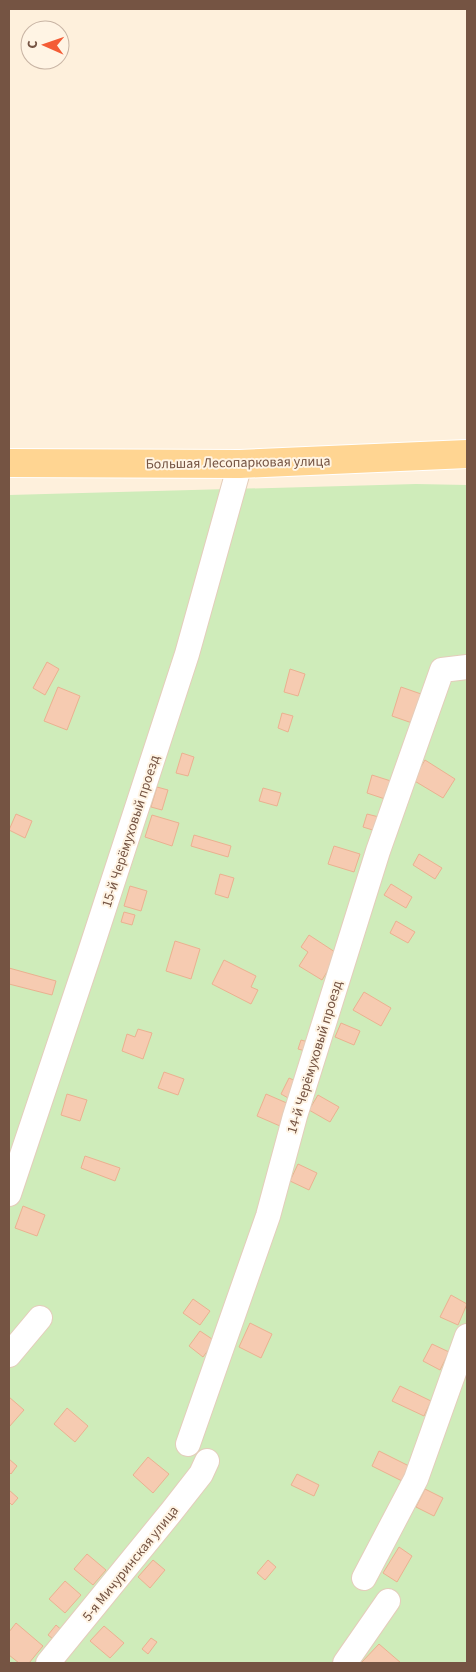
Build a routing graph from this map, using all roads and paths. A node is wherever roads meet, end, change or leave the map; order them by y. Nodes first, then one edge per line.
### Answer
1 (467, 454) edge
2 (9, 463) edge
3 (240, 464) junction
4 (467, 667) edge
5 (9, 1194) edge
6 (40, 1318) dead end
7 (467, 1336) edge
8 (9, 1355) edge
9 (188, 1444) dead end
10 (207, 1461) dead end
11 (364, 1578) dead end
12 (388, 1601) dead end
13 (48, 1663) edge
14 (345, 1663) edge

1 - 3 main road, Большая Лесопарковая улица
2 - 3 main road, Большая Лесопарковая улица
3 - 5 lane, 15-й Черёмуховый проезд
4 - 9 lane, 14-й Черёмуховый проезд
6 - 8 lane
7 - 11 lane
10 - 13 lane, 5-я Мичуринская улица
12 - 14 lane

